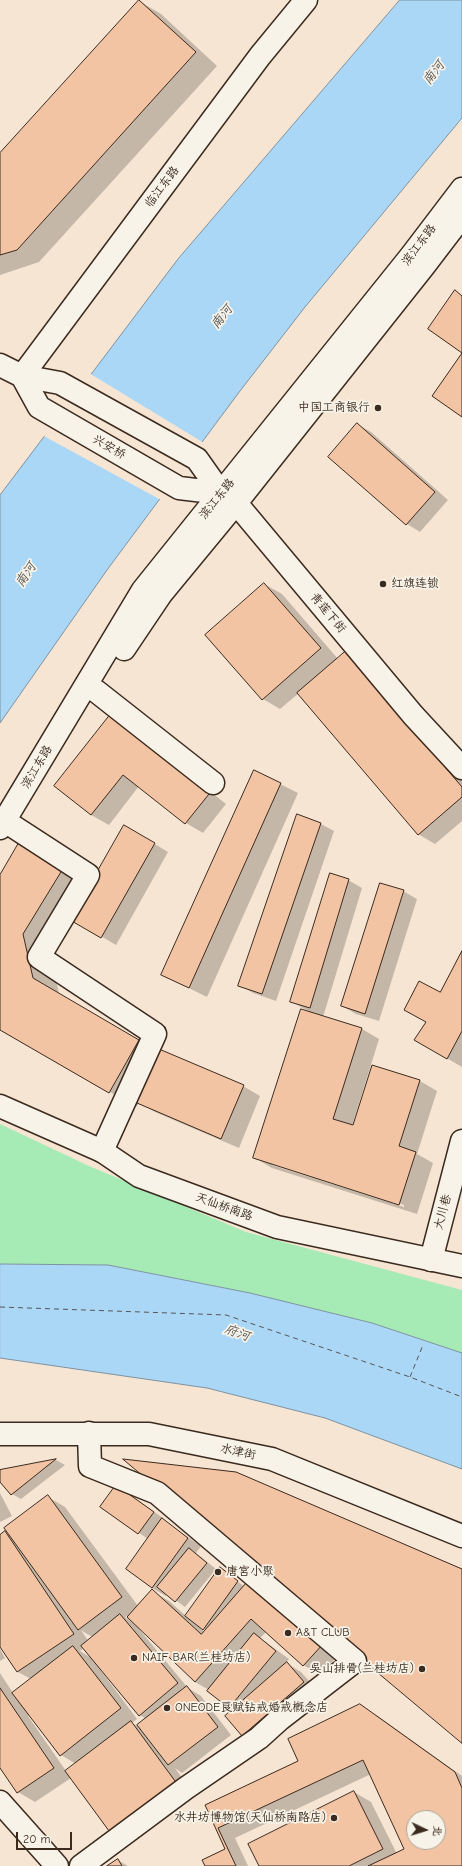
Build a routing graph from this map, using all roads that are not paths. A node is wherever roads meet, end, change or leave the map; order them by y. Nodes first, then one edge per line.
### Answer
1 (306, 0) edge
2 (462, 189) edge
3 (462, 216) edge
4 (0, 365) edge
5 (22, 376) junction
6 (229, 498) junction
7 (96, 691) junction
8 (460, 758) edge
9 (213, 783) dead end
10 (6, 827) edge
11 (0, 846) edge
12 (0, 1106) edge
13 (462, 1141) edge
14 (102, 1151) junction
15 (430, 1260) junction
16 (462, 1266) edge
17 (0, 1434) edge
18 (89, 1434) junction
19 (462, 1536) edge
20 (0, 1802) edge
21 (57, 1866) edge
22 (81, 1866) edge

1 - 5 street, 临江东路
2 - 6 street, 滨江东路
3 - 6 street, 滨江东路
4 - 5 street
5 - 6 street, 青莲下街
5 - 6 street, 兴安桥
6 - 7 street, 滨江东路
6 - 8 street, 青莲下街
6 - 10 street, 滨江东路
7 - 9 street
7 - 10 street, 滨江东路
10 - 11 street, 滨江东路
10 - 14 street
12 - 14 street, 天仙桥南路
13 - 15 street, 大川巷
14 - 15 street, 天仙桥南路
15 - 16 street, 天仙桥南路
17 - 18 street, 水津街
18 - 19 street, 水津街
18 - 22 street
20 - 21 street

